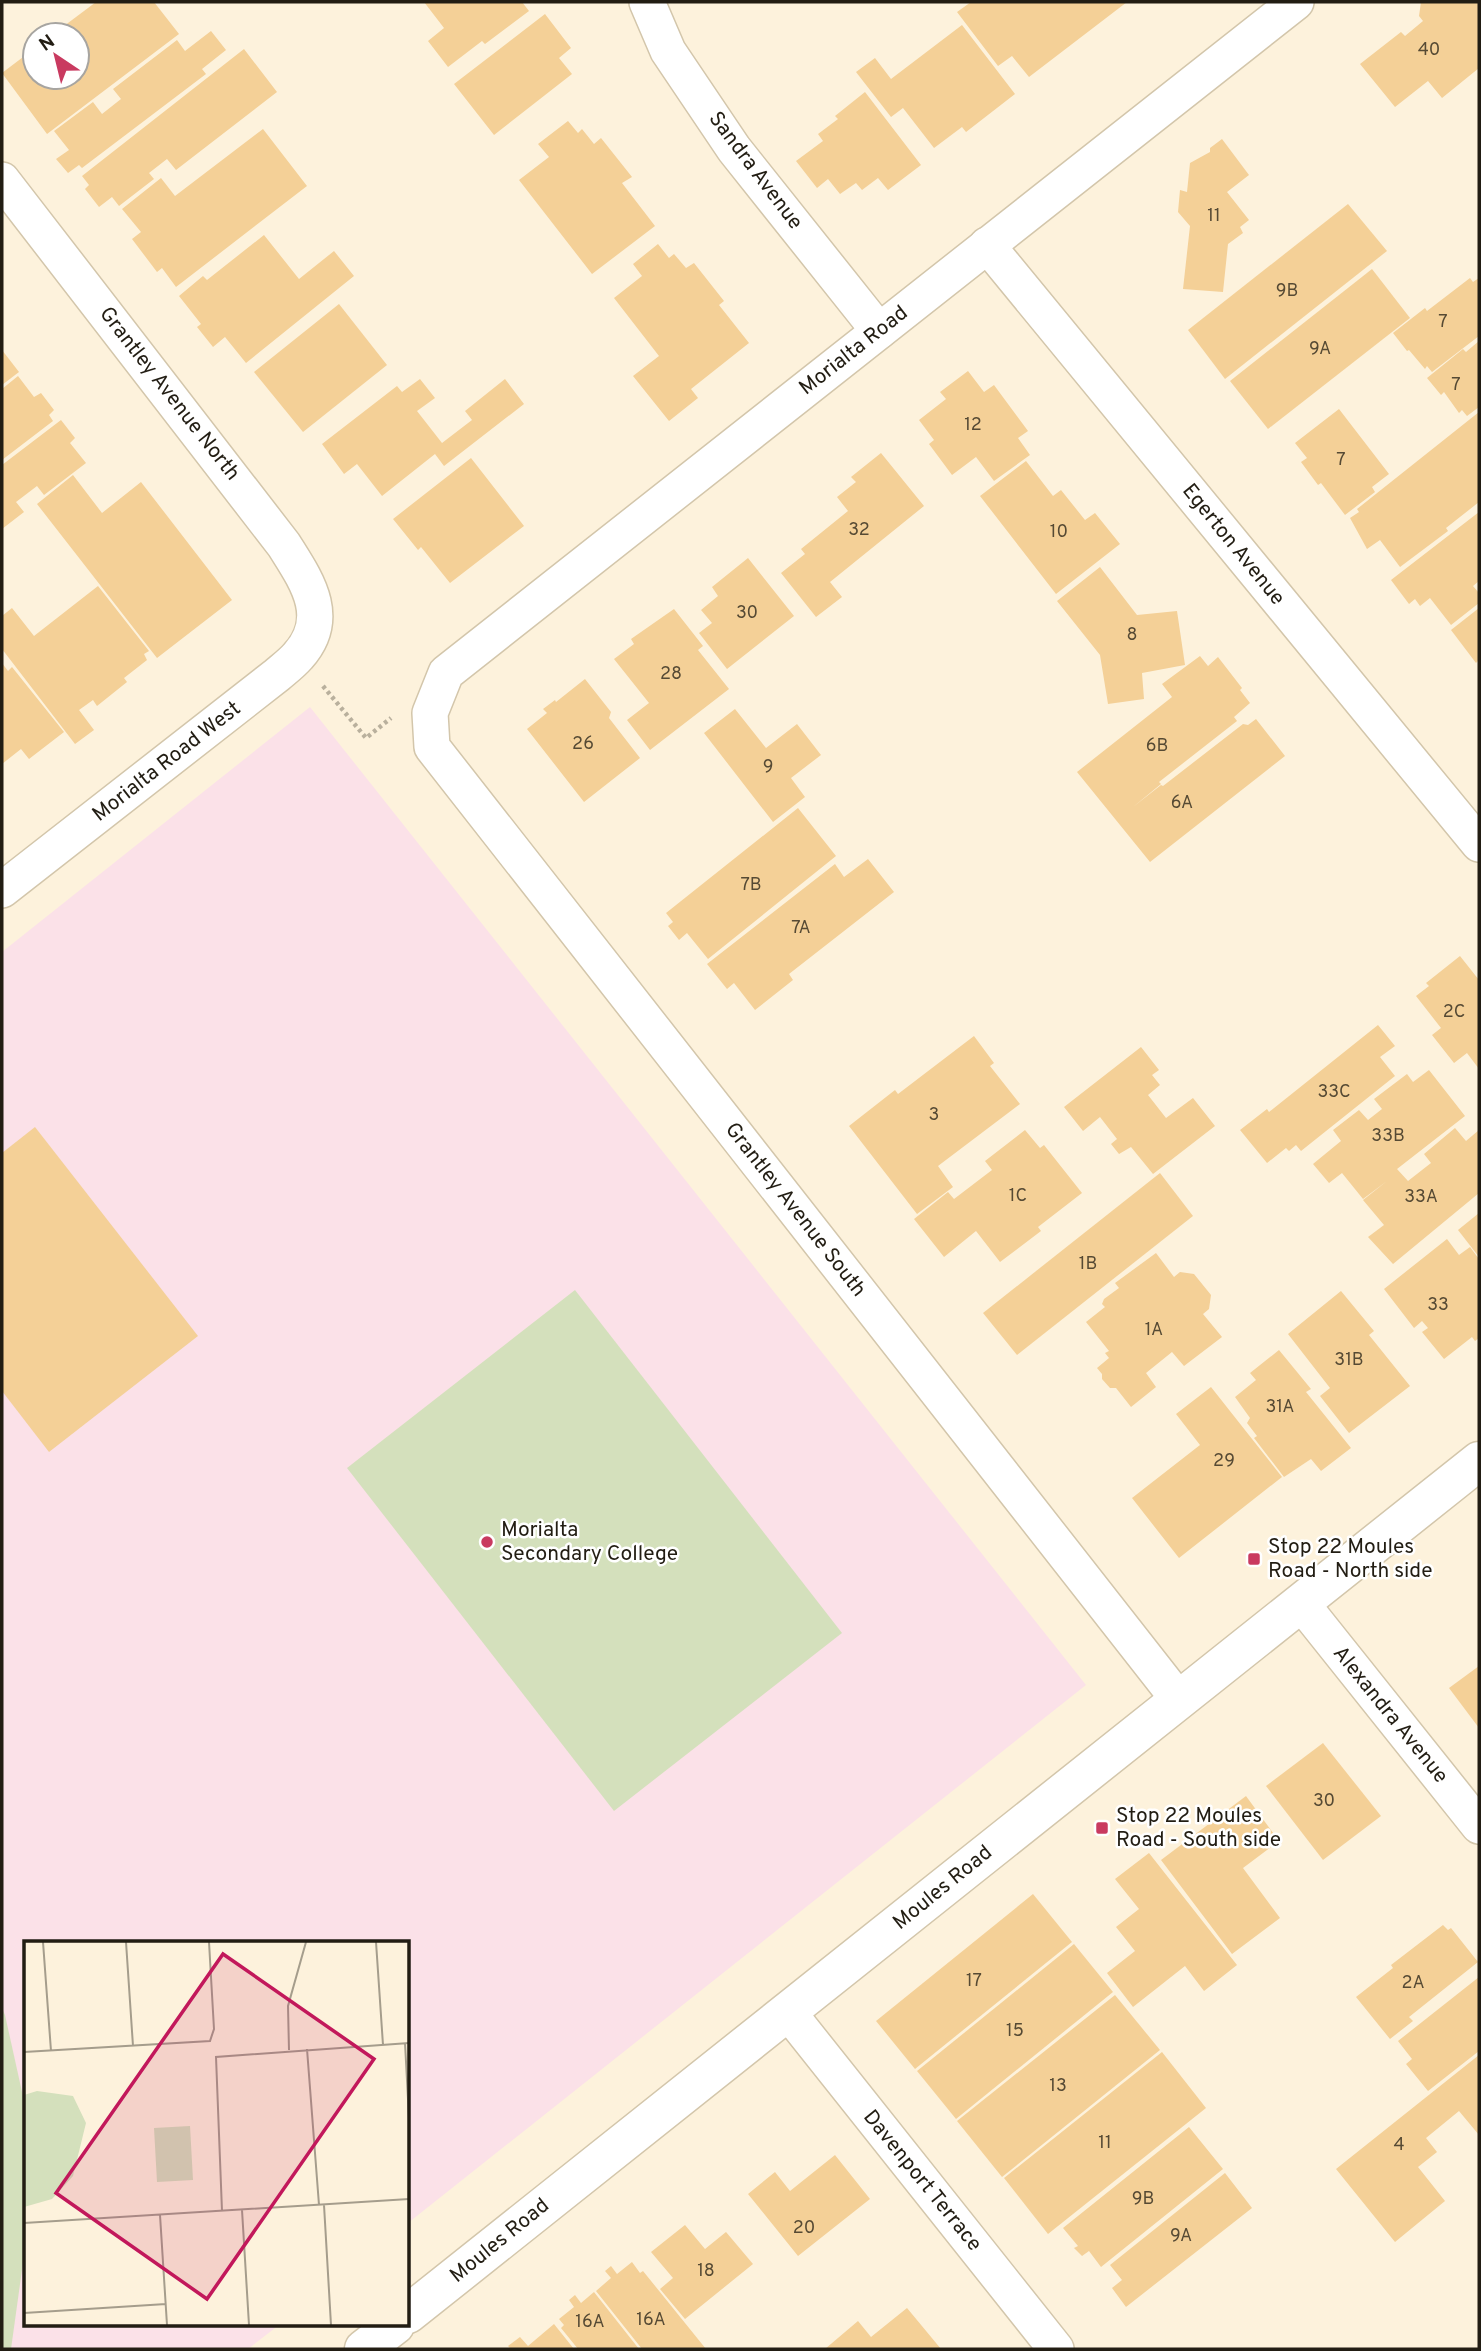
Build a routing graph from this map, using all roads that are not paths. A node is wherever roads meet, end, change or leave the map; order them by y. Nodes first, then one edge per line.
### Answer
1 (647, 2) edge
2 (1296, 2) edge
3 (2, 180) edge
4 (987, 245) junction
5 (879, 331) junction
6 (314, 620) joint
7 (430, 713) joint
8 (1479, 844) edge
9 (2, 890) edge
10 (1479, 1461) edge
11 (1301, 1603) junction
12 (1179, 1700) junction
13 (1479, 1826) edge
14 (788, 2012) junction
15 (410, 2312) edge
16 (394, 2326) edge
17 (364, 2349) edge
18 (1056, 2349) edge

1 - 5 street, Sandra Avenue
2 - 4 street, Morialta Road
3 - 6 street, Grantley Avenue North
4 - 5 street, Morialta Road
4 - 8 street, Egerton Avenue
5 - 7 street, Morialta Road
6 - 9 street, Morialta Road West
7 - 12 street, Grantley Avenue South
10 - 11 main road, Moules Road
11 - 12 main road, Moules Road
11 - 13 street, Alexandra Avenue
12 - 14 main road, Moules Road
14 - 15 main road, Moules Road
14 - 18 street, Davenport Terrace
16 - 17 main road

